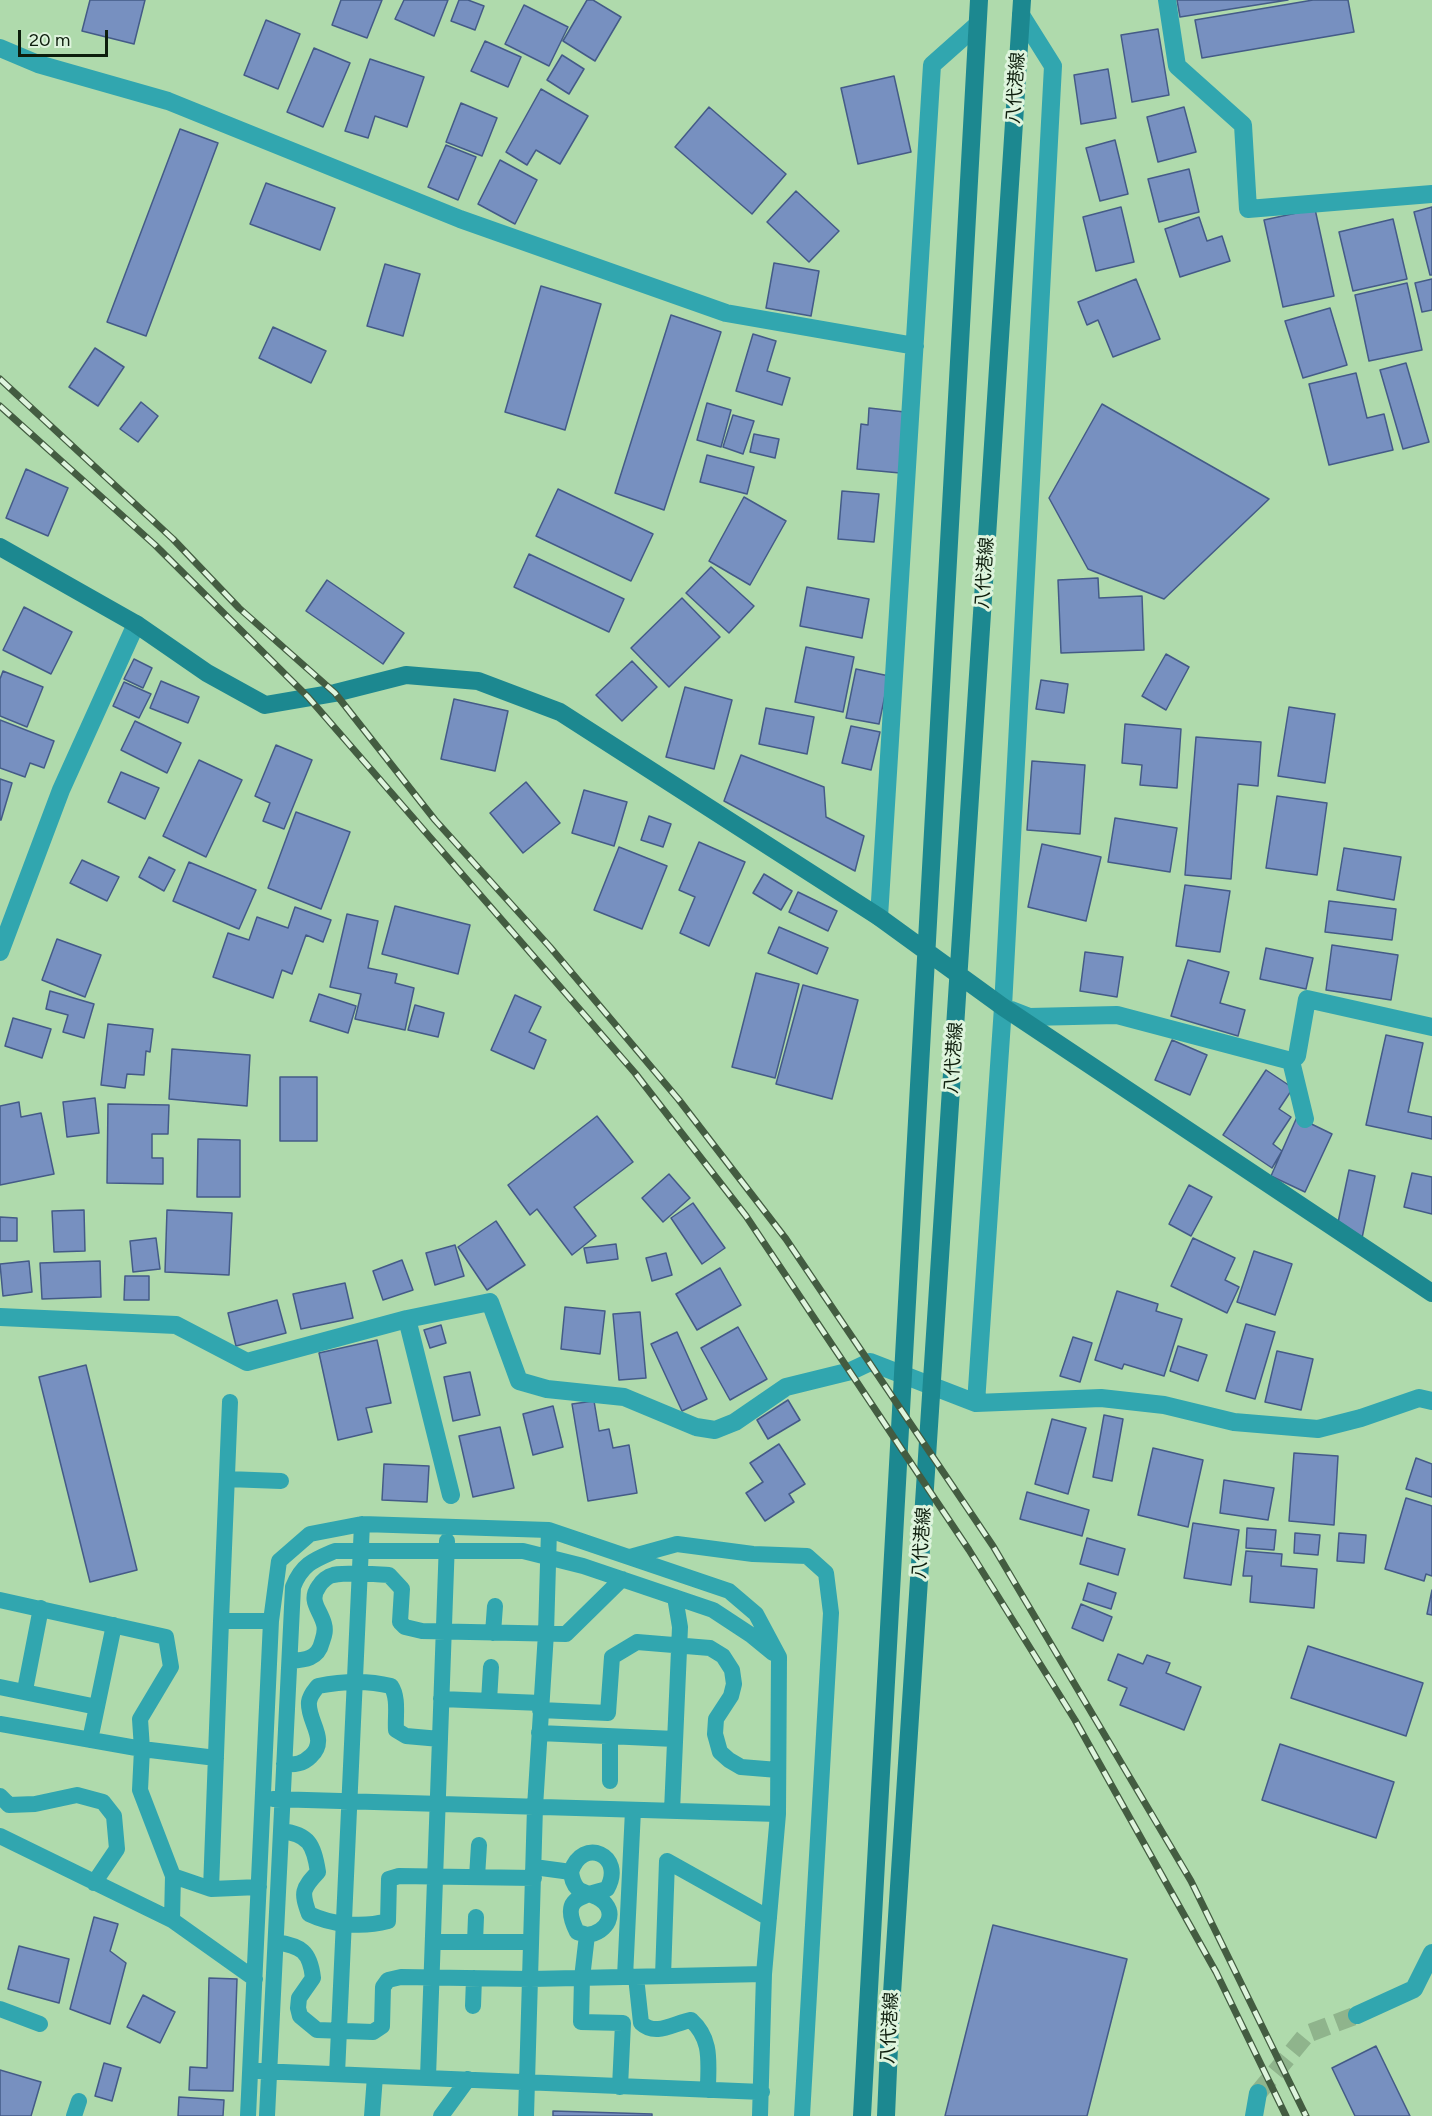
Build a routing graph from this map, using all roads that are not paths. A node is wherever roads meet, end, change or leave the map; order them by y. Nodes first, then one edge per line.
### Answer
1 (979, 0) edge
2 (1167, 0) edge
3 (1022, 8) edge
4 (977, 25) junction
5 (0, 48) edge
6 (1432, 194) edge
7 (915, 346) junction
8 (0, 547) edge
9 (136, 624) junction
10 (879, 916) junction
11 (0, 952) edge
12 (1003, 1007) junction
13 (1432, 1027) edge
14 (1291, 1060) junction
15 (1305, 1119) dead end
16 (1432, 1293) edge
17 (0, 1317) edge
18 (407, 1319) junction
19 (1432, 1401) edge
20 (230, 1402) dead end
21 (976, 1403) junction
22 (227, 1479) junction
23 (281, 1481) dead end
24 (451, 1495) dead end
25 (362, 1524) junction
26 (448, 1528) junction
27 (549, 1530) junction
28 (360, 1550) junction
29 (447, 1551) junction
30 (548, 1557) junction
31 (630, 1557) junction
32 (360, 1574) junction
33 (622, 1579) junction
34 (675, 1597) junction
35 (0, 1600) edge
36 (495, 1606) dead end
37 (41, 1608) junction
38 (221, 1621) junction
39 (271, 1621) junction
40 (114, 1625) junction
41 (444, 1632) junction
42 (493, 1632) junction
43 (546, 1633) junction
44 (679, 1646) junction
45 (778, 1657) junction
46 (290, 1661) junction
47 (491, 1667) dead end
48 (355, 1682) junction
49 (0, 1687) edge
50 (25, 1690) junction
51 (441, 1699) junction
52 (489, 1701) junction
53 (540, 1706) junction
54 (97, 1707) junction
55 (0, 1724) edge
56 (539, 1733) junction
57 (610, 1737) junction
58 (440, 1739) junction
59 (675, 1739) junction
60 (90, 1740) junction
61 (142, 1749) junction
62 (216, 1758) junction
63 (284, 1764) junction
64 (778, 1770) junction
65 (609, 1781) dead end
66 (0, 1796) edge
67 (263, 1799) junction
68 (282, 1799) junction
69 (349, 1801) junction
70 (438, 1804) junction
71 (535, 1807) junction
72 (633, 1810) junction
73 (672, 1811) junction
74 (778, 1814) junction
75 (281, 1831) junction
76 (0, 1836) edge
77 (479, 1845) dead end
78 (571, 1872) junction
79 (534, 1873) junction
80 (173, 1876) junction
81 (435, 1876) junction
82 (477, 1877) junction
83 (94, 1883) junction
84 (259, 1887) junction
85 (211, 1889) junction
86 (590, 1894) junction
87 (476, 1917) dead end
88 (769, 1918) junction
89 (172, 1920) junction
90 (343, 1924) junction
91 (587, 1935) junction
92 (276, 1942) junction
93 (433, 1942) junction
94 (475, 1942) junction
95 (531, 1942) junction
96 (1432, 1953) edge
97 (764, 1974) junction
98 (663, 1976) junction
99 (630, 1977) junction
100 (432, 1978) junction
101 (474, 1978) junction
102 (582, 1978) junction
103 (255, 1979) junction
104 (530, 1979) junction
105 (472, 2006) dead end
106 (0, 2009) edge
107 (1357, 2015) tunnel mouth
108 (40, 2024) dead end
109 (338, 2031) junction
110 (250, 2071) junction
111 (269, 2072) junction
112 (336, 2074) junction
113 (375, 2076) junction
114 (428, 2077) junction
115 (468, 2079) junction
116 (527, 2083) junction
117 (620, 2086) junction
118 (708, 2090) junction
119 (762, 2092) junction
120 (1258, 2093) tunnel mouth
121 (248, 2116) edge
122 (267, 2116) edge
123 (372, 2116) edge
124 (441, 2116) edge
125 (526, 2116) edge
126 (760, 2116) edge
127 (802, 2116) edge
128 (862, 2116) edge
129 (886, 2116) edge
130 (1254, 2116) edge

1 - 4 main road, 八代港線
2 - 6 street
3 - 12 street
3 - 129 main road, 八代港線
4 - 7 street
4 - 128 main road, 八代港線
5 - 7 street
7 - 10 street
8 - 9 main road
9 - 10 main road
9 - 11 street
10 - 12 main road
12 - 14 street
12 - 16 main road
12 - 21 street
13 - 14 street
14 - 15 street
17 - 18 street
18 - 21 street
18 - 24 street
19 - 21 street
20 - 22 lane
22 - 23 lane
22 - 38 lane
25 - 26 lane
25 - 28 lane
25 - 39 lane
26 - 27 lane
26 - 29 lane
27 - 30 lane
27 - 31 lane
28 - 29 lane
28 - 32 lane
28 - 46 lane
29 - 30 lane
29 - 41 lane
30 - 33 lane
30 - 43 lane
31 - 45 lane
31 - 127 lane
32 - 41 lane
32 - 46 lane
32 - 48 lane
33 - 34 lane
33 - 43 lane
34 - 44 lane
34 - 45 lane
35 - 37 lane
36 - 42 lane
37 - 40 lane
37 - 50 lane
38 - 39 lane
38 - 62 lane
39 - 67 lane
40 - 54 lane
40 - 61 lane
41 - 42 lane
41 - 51 lane
42 - 43 lane
43 - 53 lane
44 - 53 lane
44 - 59 lane
44 - 64 lane
45 - 64 lane
46 - 63 lane
47 - 52 lane
48 - 58 lane
48 - 63 lane
48 - 69 lane
49 - 50 lane
50 - 54 lane
51 - 52 lane
51 - 58 lane
52 - 53 lane
53 - 56 lane
54 - 60 lane
55 - 60 lane
56 - 57 lane
56 - 71 lane
57 - 59 lane
57 - 65 lane
58 - 70 lane
59 - 73 lane
60 - 61 lane
61 - 62 lane
61 - 80 lane
62 - 85 lane
63 - 68 lane
64 - 74 lane
66 - 83 lane
67 - 68 lane
67 - 84 lane
68 - 69 lane
68 - 75 lane
69 - 70 lane
69 - 90 lane
70 - 71 lane
70 - 81 lane
71 - 72 lane
71 - 79 lane
72 - 73 lane
72 - 99 lane
73 - 74 lane
74 - 88 lane
75 - 90 lane
75 - 92 lane
76 - 83 lane
77 - 82 lane
78 - 79 lane
78 - 86 lane
78 - 86 lane
79 - 82 lane
79 - 95 lane
80 - 85 lane
80 - 89 lane
81 - 82 lane
81 - 90 lane
81 - 93 lane
83 - 89 lane
84 - 85 lane
84 - 103 lane
86 - 91 lane
86 - 91 lane
87 - 94 lane
88 - 97 lane
88 - 98 lane
89 - 103 lane
90 - 109 lane
91 - 102 lane
92 - 109 lane
92 - 111 lane
93 - 94 lane
93 - 100 lane
94 - 95 lane
95 - 104 lane
96 - 107 street
97 - 98 lane
97 - 119 lane
98 - 99 lane
99 - 102 lane
99 - 118 lane
100 - 101 lane
100 - 109 lane
100 - 114 lane
101 - 104 lane
101 - 105 lane
102 - 104 lane
102 - 117 lane
103 - 110 lane
104 - 116 lane
106 - 108 lane
109 - 112 lane
110 - 111 lane
110 - 121 lane
111 - 112 lane
111 - 122 lane
112 - 113 lane
113 - 114 lane
113 - 123 lane
114 - 115 lane
115 - 116 lane
115 - 124 lane
116 - 117 lane
116 - 125 lane
117 - 118 lane
118 - 119 lane
119 - 126 lane
120 - 130 street

